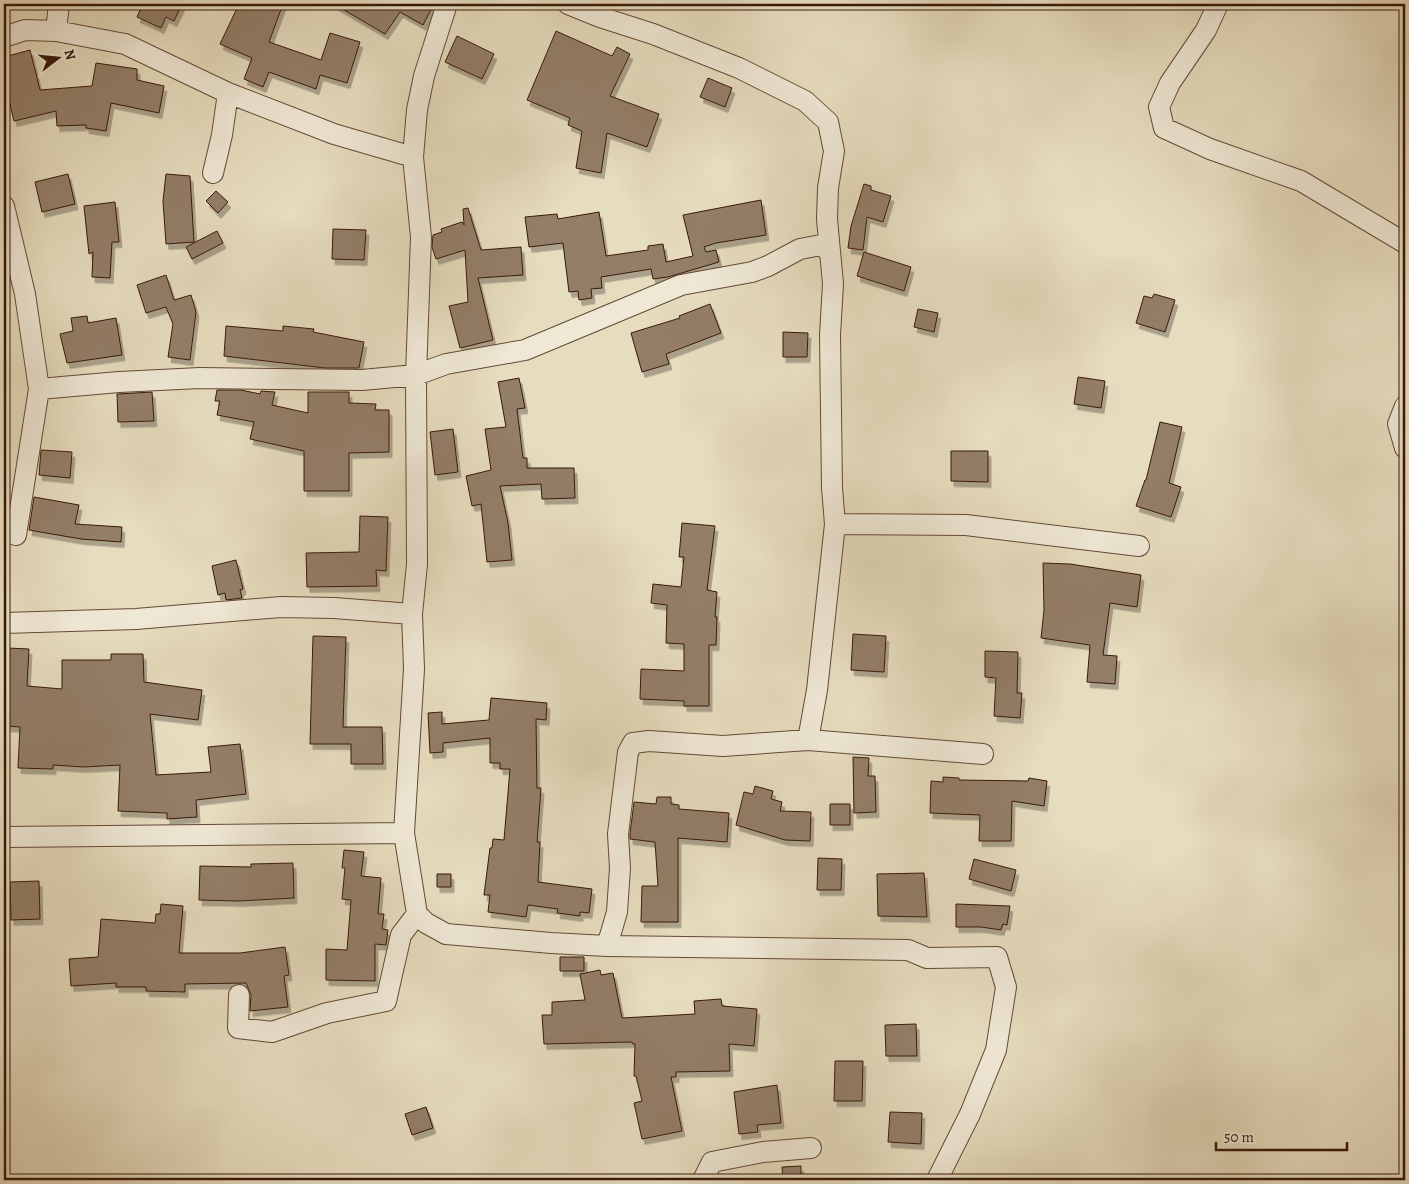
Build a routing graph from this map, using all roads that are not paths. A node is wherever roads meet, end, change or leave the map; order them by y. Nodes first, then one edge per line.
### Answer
1 (59, 4) edge
2 (447, 4) edge
3 (568, 4) edge
4 (1218, 4) edge
5 (603, 10) edge
6 (56, 30) junction
7 (4, 37) edge
8 (228, 93) junction
9 (413, 157) junction
10 (212, 173) dead end
11 (4, 206) edge
12 (1405, 243) edge
13 (830, 252) junction
14 (416, 375) junction
15 (39, 389) junction
16 (1405, 406) edge
17 (1405, 448) edge
18 (835, 524) junction
19 (16, 535) dead end
20 (1138, 546) dead end
21 (412, 614) junction
22 (4, 623) edge
23 (808, 740) junction
24 (983, 754) dead end
25 (404, 833) junction
26 (4, 837) edge
27 (417, 914) junction
28 (607, 946) junction
29 (239, 995) dead end
30 (811, 1148) dead end
31 (703, 1180) edge
32 (937, 1180) edge

1 - 6 street
2 - 9 street
3 - 5 street
4 - 12 street
5 - 13 street
6 - 7 street
6 - 8 street
8 - 9 street
8 - 10 street
9 - 14 street
11 - 15 street
13 - 14 street
13 - 18 street
14 - 15 street
14 - 21 street
15 - 19 street
16 - 17 street
18 - 20 street
18 - 23 street
21 - 22 street
21 - 25 street
23 - 24 street
23 - 28 street
25 - 26 street
25 - 27 street
27 - 28 street
27 - 29 street
28 - 32 street
30 - 31 street

